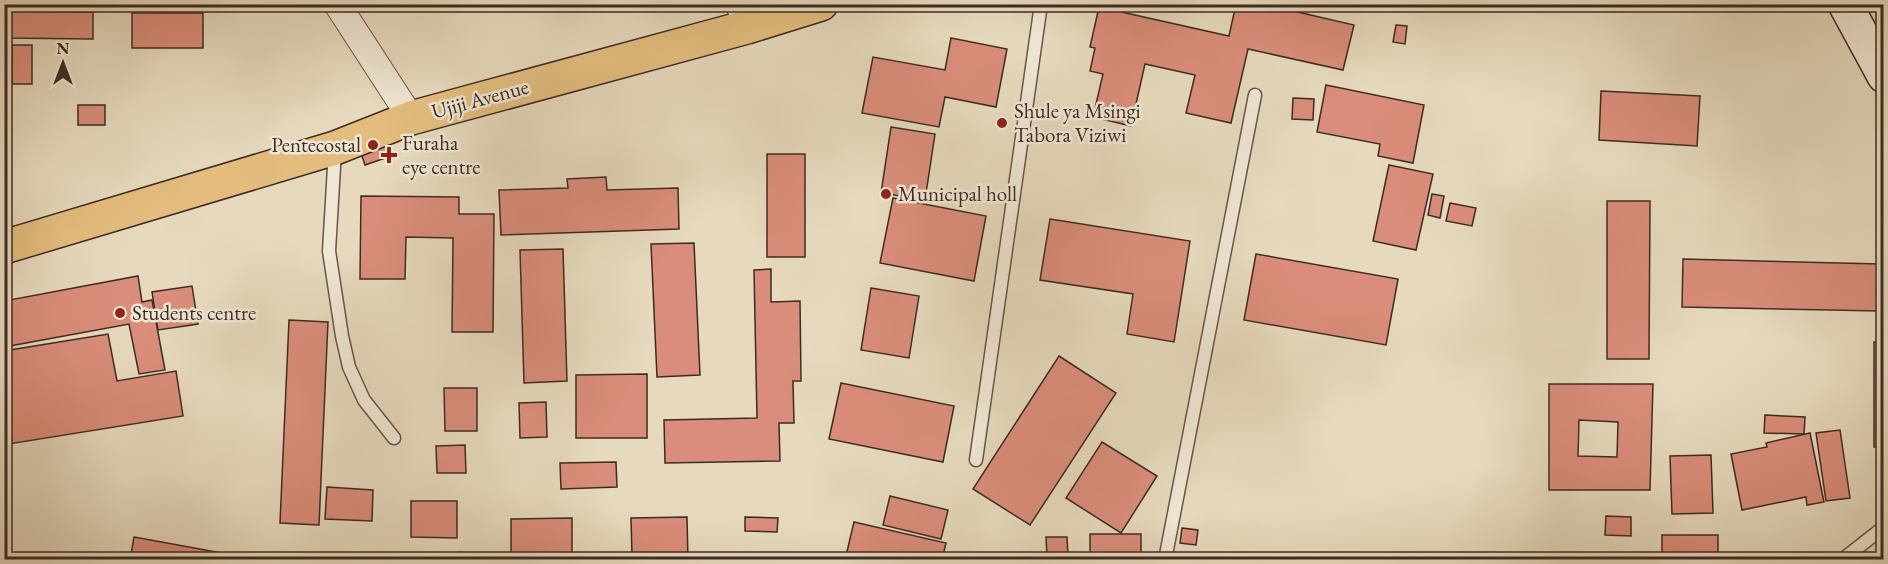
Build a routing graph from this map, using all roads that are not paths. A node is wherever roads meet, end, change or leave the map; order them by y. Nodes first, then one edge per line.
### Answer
1 (337, 4) edge
2 (821, 4) edge
3 (1041, 4) edge
4 (1845, 4) edge
5 (743, 16) edge
6 (1884, 76) edge
7 (1255, 95) dead end
8 (411, 118) junction
9 (335, 148) junction
10 (4, 248) edge
11 (394, 438) dead end
12 (976, 460) dead end
13 (1884, 527) edge
14 (1165, 560) edge
15 (1842, 560) edge

1 - 8 street
2 - 5 highway, Ujiji Avenue
3 - 12 lane
4 - 6 main road
5 - 8 highway, Ujiji Avenue
7 - 14 lane
8 - 9 highway, Ujiji Avenue
9 - 10 highway, Ujiji Avenue
9 - 11 lane
13 - 15 lane

